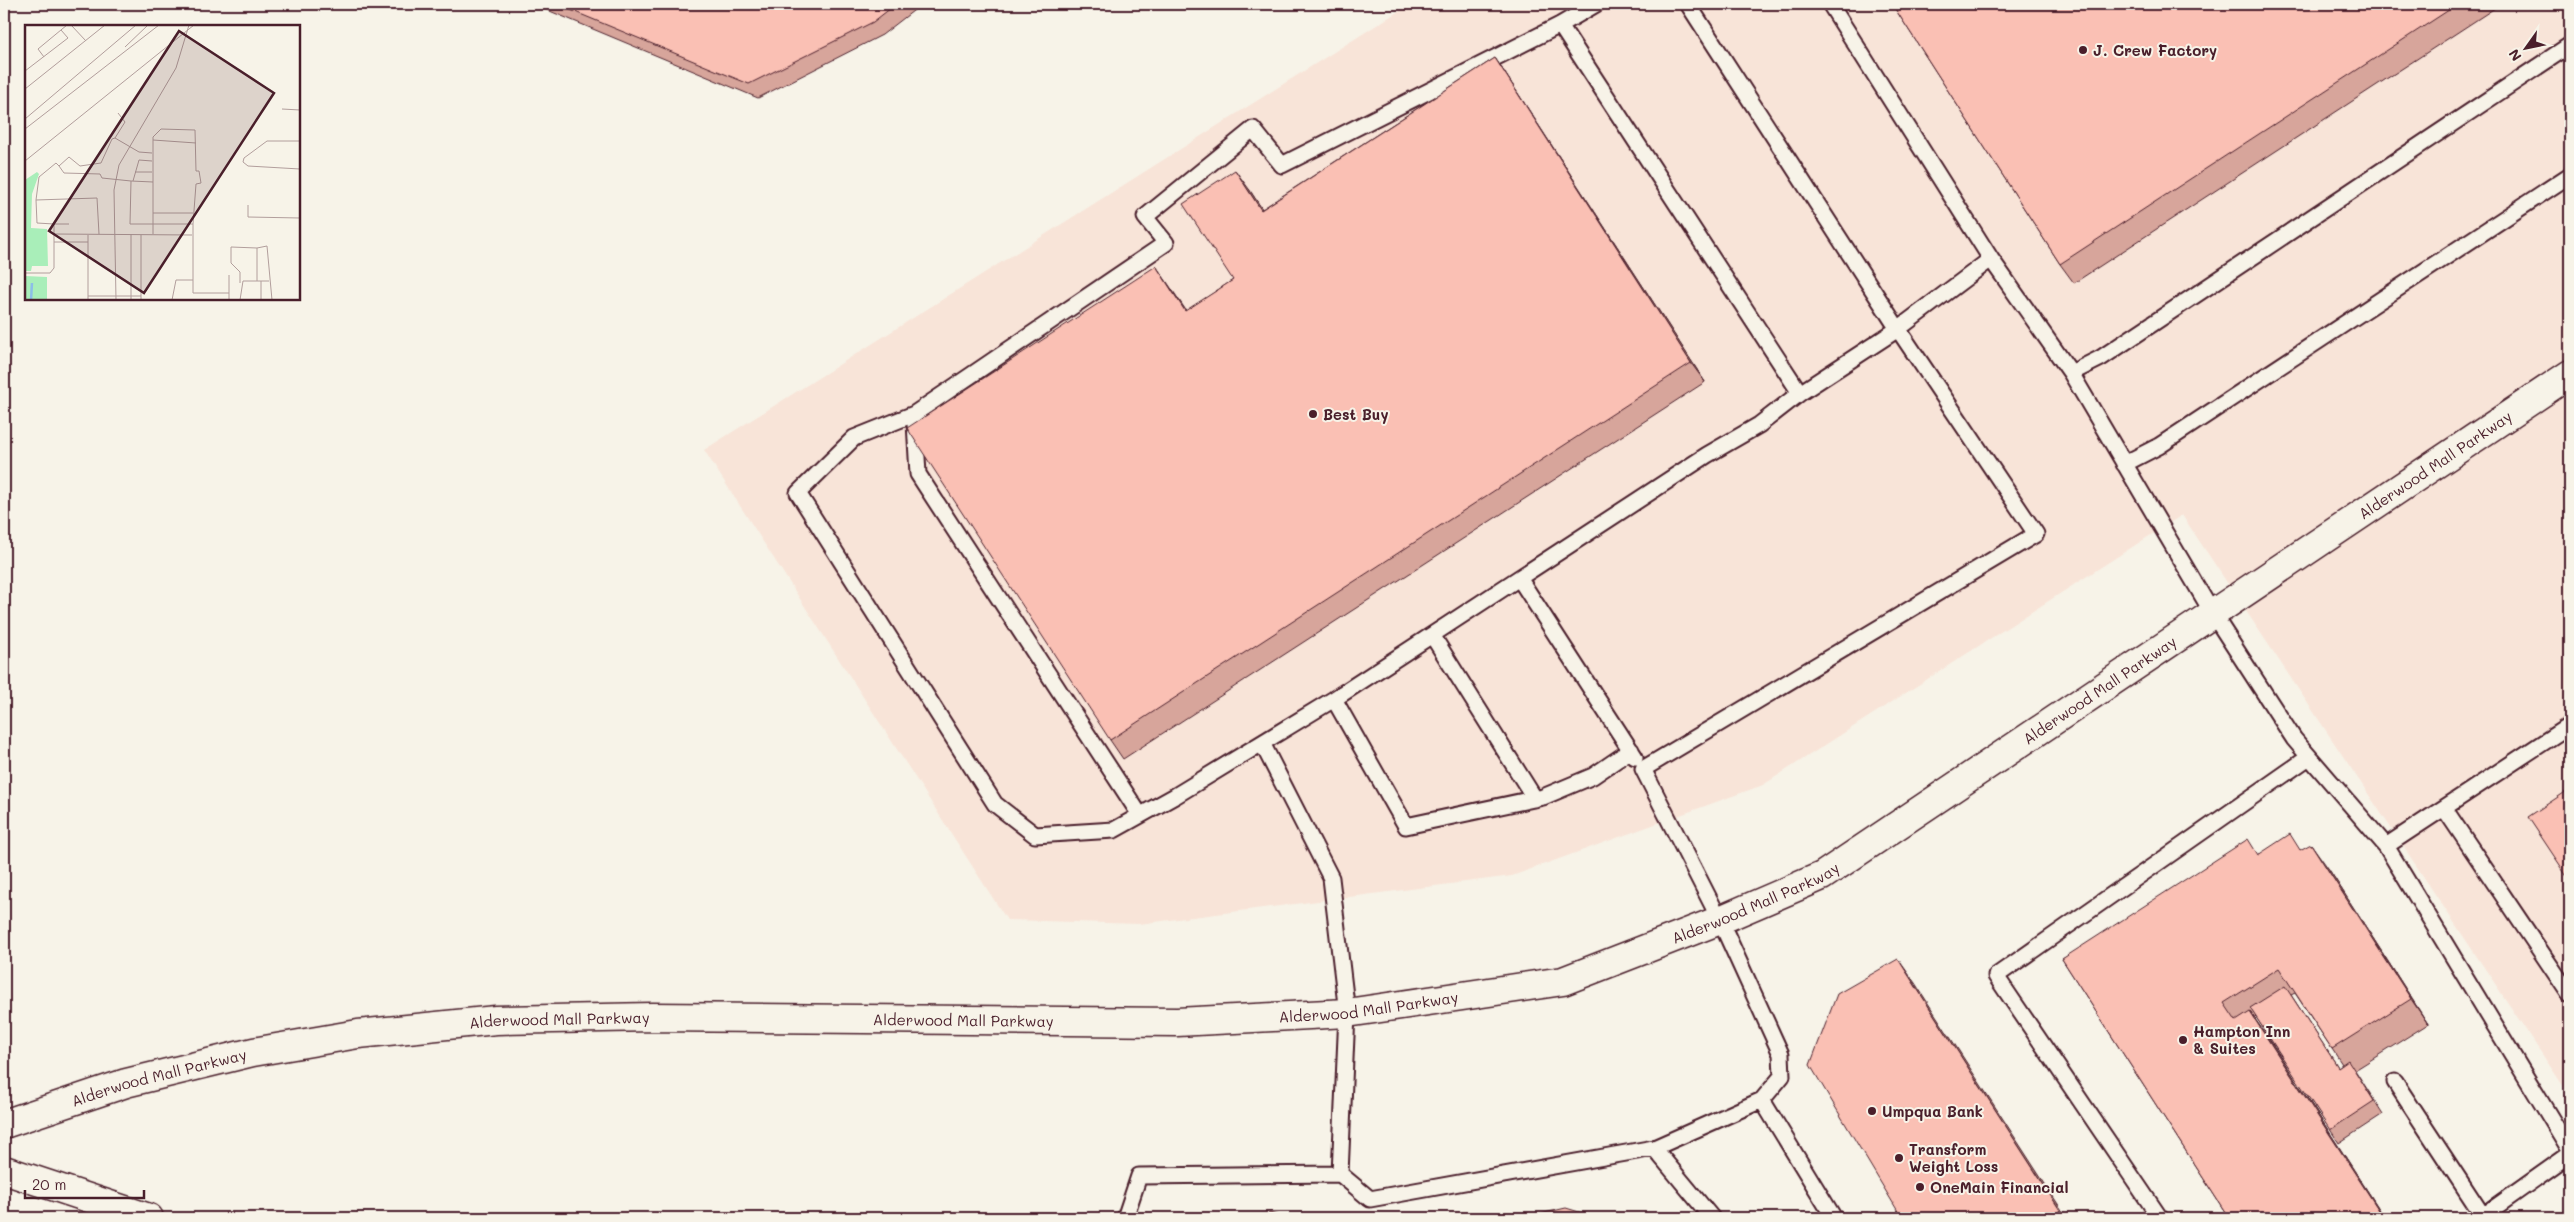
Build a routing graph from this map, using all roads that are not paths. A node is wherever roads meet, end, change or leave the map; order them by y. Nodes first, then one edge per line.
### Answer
1 (1596, 4) edge
2 (1688, 4) edge
3 (1830, 4) edge
4 (1560, 25) junction
5 (2570, 45) edge
6 (2570, 175) edge
7 (1992, 259) junction
8 (1898, 329) junction
9 (2071, 374) junction
10 (2570, 374) edge
11 (1800, 393) junction
12 (914, 414) junction
13 (2124, 464) junction
14 (1519, 578) junction
15 (2213, 614) junction
16 (1432, 635) junction
17 (1334, 699) junction
18 (2570, 724) edge
19 (1263, 745) junction
20 (1630, 750) junction
21 (2309, 756) junction
22 (1643, 769) junction
23 (1535, 799) junction
24 (2444, 808) junction
25 (1140, 815) junction
26 (2386, 846) junction
27 (1720, 920) junction
28 (2570, 995) edge
29 (1347, 1013) junction
30 (2395, 1082) dead end
31 (1762, 1100) junction
32 (4, 1124) edge
33 (1654, 1148) junction
34 (2570, 1152) edge
35 (4, 1170) edge
36 (1340, 1174) junction
37 (2484, 1217) edge
38 (149, 1218) edge
39 (1125, 1218) edge
40 (1712, 1218) edge
41 (1834, 1218) edge
42 (2160, 1218) edge

1 - 4 lane
2 - 8 lane
3 - 7 lane
4 - 11 lane
4 - 12 lane
5 - 9 lane
6 - 13 lane
7 - 8 lane
7 - 9 lane
8 - 11 lane
8 - 22 lane
9 - 13 lane
10 - 15 main road, Alderwood Mall Parkway
11 - 14 lane
12 - 25 lane
12 - 25 lane
13 - 15 lane
14 - 16 lane
14 - 20 lane
15 - 21 lane
15 - 27 main road, Alderwood Mall Parkway
16 - 17 lane
16 - 23 lane
17 - 19 lane
17 - 23 lane
18 - 24 lane
19 - 25 lane
19 - 29 lane
20 - 22 lane
20 - 23 lane
21 - 26 lane
21 - 42 lane
22 - 27 lane
24 - 26 lane
24 - 28 lane
26 - 34 lane
27 - 29 main road, Alderwood Mall Parkway
27 - 31 lane
29 - 32 main road, Alderwood Mall Parkway
29 - 36 lane
30 - 37 lane
31 - 33 lane
31 - 41 lane
33 - 36 lane
33 - 40 lane
34 - 37 lane
35 - 38 main road
36 - 39 lane

